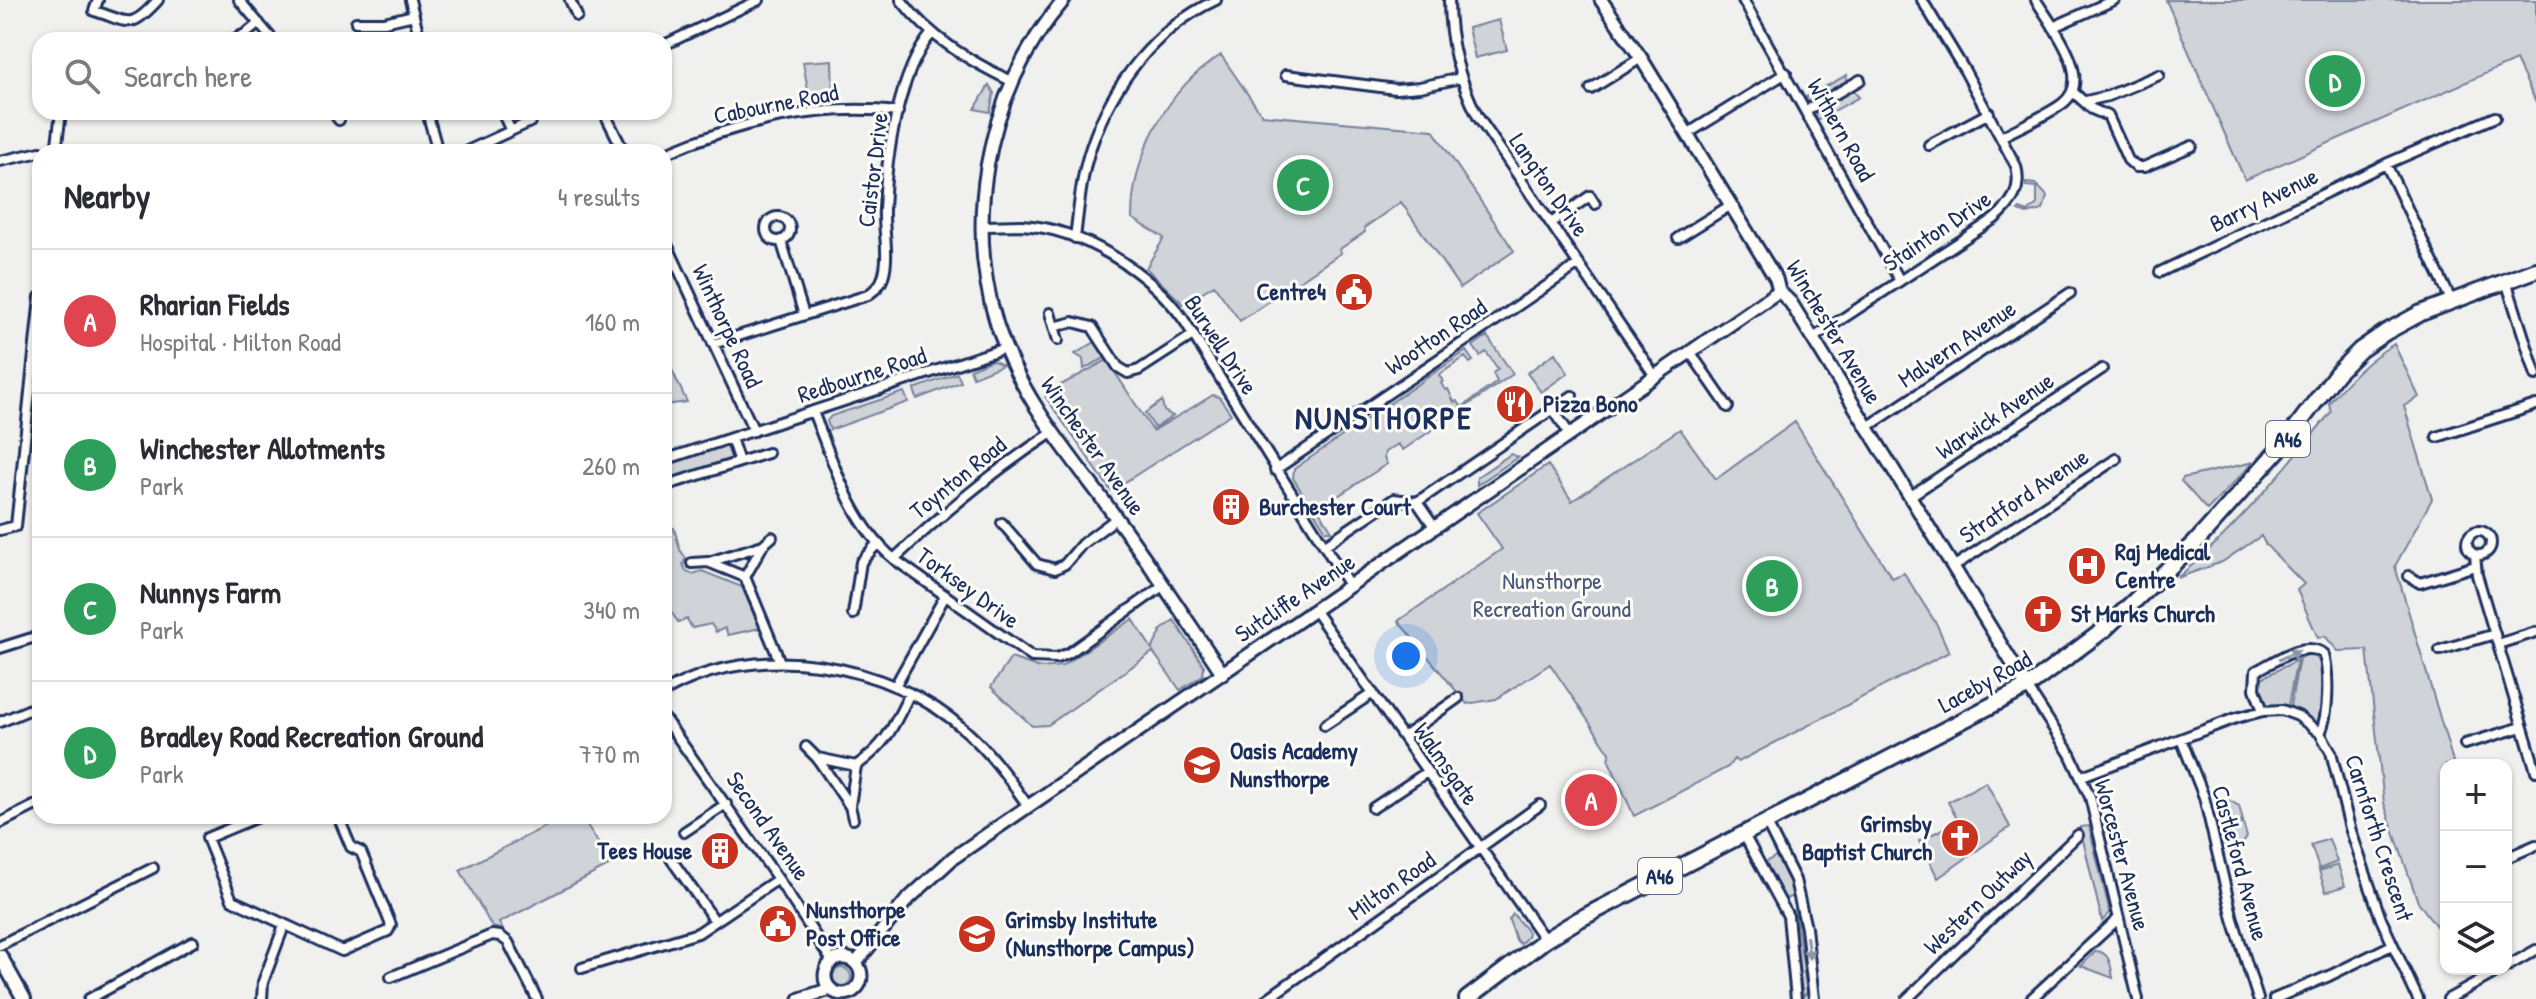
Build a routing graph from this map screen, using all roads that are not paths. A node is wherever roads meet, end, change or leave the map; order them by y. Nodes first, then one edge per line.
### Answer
1 (98, 0) edge
2 (158, 0) edge
3 (239, 0) edge
4 (410, 0) edge
5 (570, 0) edge
6 (759, 0) edge
7 (901, 0) edge
8 (1064, 0) edge
9 (1216, 0) edge
10 (1449, 0) edge
11 (1601, 0) edge
12 (1743, 0) edge
13 (1922, 0) edge
14 (2036, 0) edge
15 (2114, 0) edge
16 (1201, 3) edge
17 (414, 15) junction
18 (577, 16) dead end
19 (356, 22) dead end
20 (259, 23) junction
21 (2053, 27) junction
22 (248, 32) edge
23 (266, 32) edge
24 (418, 32) edge
25 (932, 33) junction
26 (672, 41) edge
27 (1641, 58) junction
28 (1786, 73) junction
29 (1286, 75) dead end
30 (2159, 75) dead end
31 (1461, 78) junction
32 (1860, 80) dead end
33 (1013, 82) junction
34 (1591, 89) dead end
35 (2073, 92) junction
36 (2086, 101) junction
37 (1807, 110) junction
38 (898, 112) junction
39 (1989, 113) junction
40 (2495, 117) dead end
41 (60, 120) edge
42 (429, 120) edge
43 (506, 120) edge
44 (608, 120) edge
45 (530, 122) dead end
46 (511, 131) junction
47 (1687, 134) junction
48 (2001, 137) junction
49 (57, 144) edge
50 (436, 144) edge
51 (483, 144) edge
52 (620, 144) edge
53 (1929, 145) dead end
54 (2192, 146) dead end
55 (672, 151) edge
56 (32, 154) edge
57 (0, 161) edge
58 (2386, 164) junction
59 (1584, 187) dead end
60 (1731, 205) junction
61 (1551, 223) junction
62 (983, 226) junction
63 (1075, 238) junction
64 (1678, 238) dead end
65 (781, 240) dead end
66 (672, 255) edge
67 (1579, 264) junction
68 (2536, 270) edge
69 (2160, 272) dead end
70 (1900, 281) junction
71 (2506, 281) junction
72 (1779, 291) junction
73 (2070, 293) dead end
74 (2451, 300) junction
75 (1050, 313) dead end
76 (804, 315) junction
77 (1054, 327) junction
78 (1193, 335) junction
79 (1813, 338) junction
80 (1058, 340) dead end
81 (713, 344) junction
82 (1005, 348) junction
83 (1690, 352) junction
84 (2102, 369) dead end
85 (32, 373) edge
86 (2536, 375) edge
87 (1655, 376) junction
88 (1572, 396) dead end
89 (2536, 405) edge
90 (1728, 407) dead end
91 (1553, 409) junction
92 (813, 412) junction
93 (1866, 428) junction
94 (754, 431) junction
95 (1052, 433) junction
96 (1570, 435) junction
97 (2437, 437) dead end
98 (731, 438) junction
99 (768, 453) dead end
100 (672, 457) edge
101 (2116, 459) dead end
102 (739, 462) junction
103 (1275, 470) junction
104 (672, 483) edge
105 (1909, 497) junction
106 (1417, 502) junction
107 (1117, 518) junction
108 (1002, 523) dead end
109 (1435, 528) junction
110 (0, 530) edge
111 (772, 537) dead end
112 (877, 544) junction
113 (763, 545) junction
114 (1325, 545) junction
115 (2475, 555) dead end
116 (894, 559) junction
117 (708, 562) junction
118 (692, 563) dead end
119 (2475, 566) junction
120 (1953, 567) junction
121 (2409, 576) dead end
122 (745, 577) junction
123 (1164, 585) junction
124 (1350, 587) junction
125 (945, 596) junction
126 (1315, 611) junction
127 (853, 614) dead end
128 (2536, 632) edge
129 (2495, 634) junction
130 (32, 638) edge
131 (2498, 644) junction
132 (0, 648) edge
133 (2440, 650) dead end
134 (780, 662) junction
135 (1223, 674) junction
136 (895, 686) junction
137 (2027, 687) junction
138 (672, 689) edge
139 (910, 693) junction
140 (1373, 693) junction
141 (1458, 698) dead end
142 (32, 708) edge
143 (2263, 711) junction
144 (0, 722) edge
145 (1325, 725) dead end
146 (2522, 727) junction
147 (672, 729) edge
148 (2320, 733) junction
149 (1403, 737) junction
150 (2181, 739) junction
151 (2465, 744) dead end
152 (806, 747) dead end
153 (817, 758) junction
154 (856, 766) junction
155 (2536, 771) edge
156 (1427, 772) junction
157 (2082, 776) junction
158 (726, 804) junction
159 (1540, 805) dead end
160 (850, 806) junction
161 (1028, 806) junction
162 (32, 807) edge
163 (1373, 808) dead end
164 (853, 819) dead end
165 (1766, 822) junction
166 (0, 823) edge
167 (241, 824) edge
168 (341, 824) edge
169 (684, 832) dead end
170 (1743, 833) junction
171 (2078, 835) dead end
172 (2536, 845) edge
173 (1480, 848) junction
174 (2512, 855) edge
175 (671, 859) dead end
176 (153, 868) dead end
177 (778, 879) junction
178 (1801, 902) junction
179 (1785, 908) junction
180 (2119, 918) junction
181 (715, 921) junction
182 (284, 926) junction
183 (1545, 940) junction
184 (193, 942) dead end
185 (0, 945) edge
186 (2392, 945) junction
187 (2536, 950) edge
188 (0, 956) edge
189 (832, 961) junction
190 (856, 963) junction
191 (2512, 964) edge
192 (582, 968) dead end
193 (2491, 975) edge
194 (391, 977) dead end
195 (830, 989) junction
196 (855, 995) edge
197 (1471, 998) edge
198 (24, 999) edge
199 (89, 999) edge
200 (262, 999) edge
201 (537, 999) edge
202 (800, 999) edge
203 (1267, 999) edge
204 (1796, 999) edge
205 (1814, 999) edge
206 (1907, 999) edge
207 (2031, 999) edge
208 (2138, 999) edge
209 (2258, 999) edge
210 (2274, 999) edge
211 (2418, 999) edge
212 (2448, 999) edge

1 - 2 street
3 - 20 street
4 - 17 street
5 - 18 street
6 - 26 street
7 - 25 street
8 - 33 street, Winchester Avenue
9 - 16 street
10 - 31 street, Langton Drive
11 - 27 street, Winchester Avenue
12 - 28 street, Withern Road
13 - 39 street, Stainton Drive
14 - 21 street
15 - 21 street
16 - 63 street
17 - 19 street
17 - 24 street
20 - 22 street
20 - 23 street
21 - 35 street
25 - 33 street
25 - 38 street, Caistor Drive
27 - 34 street
27 - 47 street, Winchester Avenue
28 - 37 street, Withern Road
28 - 47 street
29 - 31 street
30 - 36 street
31 - 61 street, Langton Drive
32 - 37 street
33 - 62 street, Winchester Avenue
35 - 36 street
35 - 48 street
36 - 54 street
37 - 70 street, Withern Road
38 - 55 street, Cabourne Road
38 - 76 street, Caistor Drive
39 - 48 street, Stainton Drive
39 - 53 street
40 - 58 street, Barry Avenue
41 - 49 street
42 - 50 street
43 - 46 street
44 - 52 street
45 - 46 street
46 - 51 street
47 - 60 street, Winchester Avenue
48 - 70 street, Stainton Drive
56 - 57 street
58 - 69 street, Barry Avenue
58 - 74 street
59 - 61 street
60 - 64 street
60 - 72 street, Winchester Avenue
61 - 67 street, Langton Drive
62 - 63 street, Burwell Drive
62 - 82 street, Winchester Avenue
63 - 78 street, Burwell Drive
65 - 76 street
66 - 81 street, Winthorpe Road
67 - 87 street, Langton Drive
67 - 103 street, Wootton Road
68 - 71 highway, Laceby Road / A46
70 - 79 street, Stainton Drive
71 - 74 highway, Laceby Road / A46
71 - 86 street
72 - 79 street, Winchester Avenue
72 - 83 street, Sutcliffe Avenue
73 - 93 street, Malvern Avenue
74 - 137 highway, Laceby Road / A46
75 - 77 street
76 - 81 street, Caistor Drive
77 - 78 street
77 - 80 street
78 - 103 street, Burwell Drive
79 - 93 street, Winchester Avenue
81 - 94 street, Winthorpe Road
82 - 92 street, Redbourne Road
82 - 95 street, Winchester Avenue
83 - 87 street, Sutcliffe Avenue
83 - 90 street
84 - 105 street, Warwick Avenue
85 - 110 street
87 - 96 street, Sutcliffe Avenue
88 - 91 street
89 - 97 street
91 - 96 street
91 - 106 street
92 - 94 street, Redbourne Road
92 - 112 street, Torksey Drive
93 - 105 street, Winchester Avenue
94 - 98 street, Redbourne Road
95 - 107 street, Winchester Avenue
95 - 116 street, Toynton Road
96 - 109 street, Sutcliffe Avenue
98 - 100 street, Redbourne Road
98 - 102 street
99 - 102 street
101 - 120 street, Stratford Avenue
102 - 104 street
103 - 114 street, Burwell Drive
105 - 120 street, Winchester Avenue
106 - 109 street
106 - 114 street
107 - 108 street
107 - 123 street, Winchester Avenue
109 - 124 street, Sutcliffe Avenue
111 - 113 street
112 - 116 street, Torksey Drive
112 - 127 street
113 - 117 street
113 - 122 street
114 - 124 street, Burwell Drive
115 - 119 street
116 - 125 street, Torksey Drive
117 - 118 street
117 - 122 street
119 - 121 street
119 - 129 street
120 - 137 street, Winchester Avenue
122 - 134 street
123 - 125 street, Torksey Drive
123 - 135 street, Winchester Avenue
124 - 126 street, Sutcliffe Avenue
125 - 136 street
126 - 135 street, Sutcliffe Avenue
126 - 140 street, Walmsgate
128 - 131 street
129 - 131 street
129 - 133 street
130 - 132 street
131 - 146 street
134 - 136 street
134 - 138 street
135 - 161 street, Sutcliffe Avenue
136 - 139 street
137 - 157 street, Worcester Avenue
137 - 165 highway, Laceby Road / A46
139 - 154 street
139 - 161 street
140 - 145 street
140 - 149 street, Walmsgate
141 - 149 street
142 - 144 street
143 - 148 street, Carnforth Crescent
143 -> 148 street, Carnforth Crescent
143 - 150 street, Carnforth Crescent
146 - 151 street
146 - 155 street
147 - 158 street, Second Avenue
148 - 186 street, Carnforth Crescent
149 - 156 street, Walmsgate
150 - 157 street, Carnforth Crescent
150 - 209 street, Castleford Avenue
152 - 153 street
153 - 154 street
153 - 160 street
154 - 160 street
156 - 163 street
156 - 173 street, Walmsgate
157 - 180 street, Worcester Avenue
158 - 169 street
158 - 177 street, Second Avenue
159 - 173 street, Milton Road
160 - 164 street
161 - 190 street, Sutcliffe Avenue
162 - 166 street
165 - 170 highway, Laceby Road / A46
165 - 178 street
167 - 182 street
168 - 182 street
170 - 179 street
170 - 183 highway, Laceby Road / A46
171 - 206 street, Western Outway
172 - 174 street
173 - 183 street, Walmsgate
173 - 203 street, Milton Road
175 - 181 street
176 - 185 street
177 - 181 street
177 - 189 street, Second Avenue
178 - 179 street
178 -> 205 street
179 - 204 street
180 - 207 street
180 - 208 street, Worcester Avenue
181 - 192 street
182 - 200 street
183 - 197 highway, Laceby Road / A46
184 - 199 street
186 - 210 street
186 - 211 street, Carnforth Crescent
187 - 191 street
188 - 198 main road
189 - 190 street
189 - 195 street
190 - 196 street
193 - 212 street
194 - 201 street
195 - 196 street
195 - 202 street

